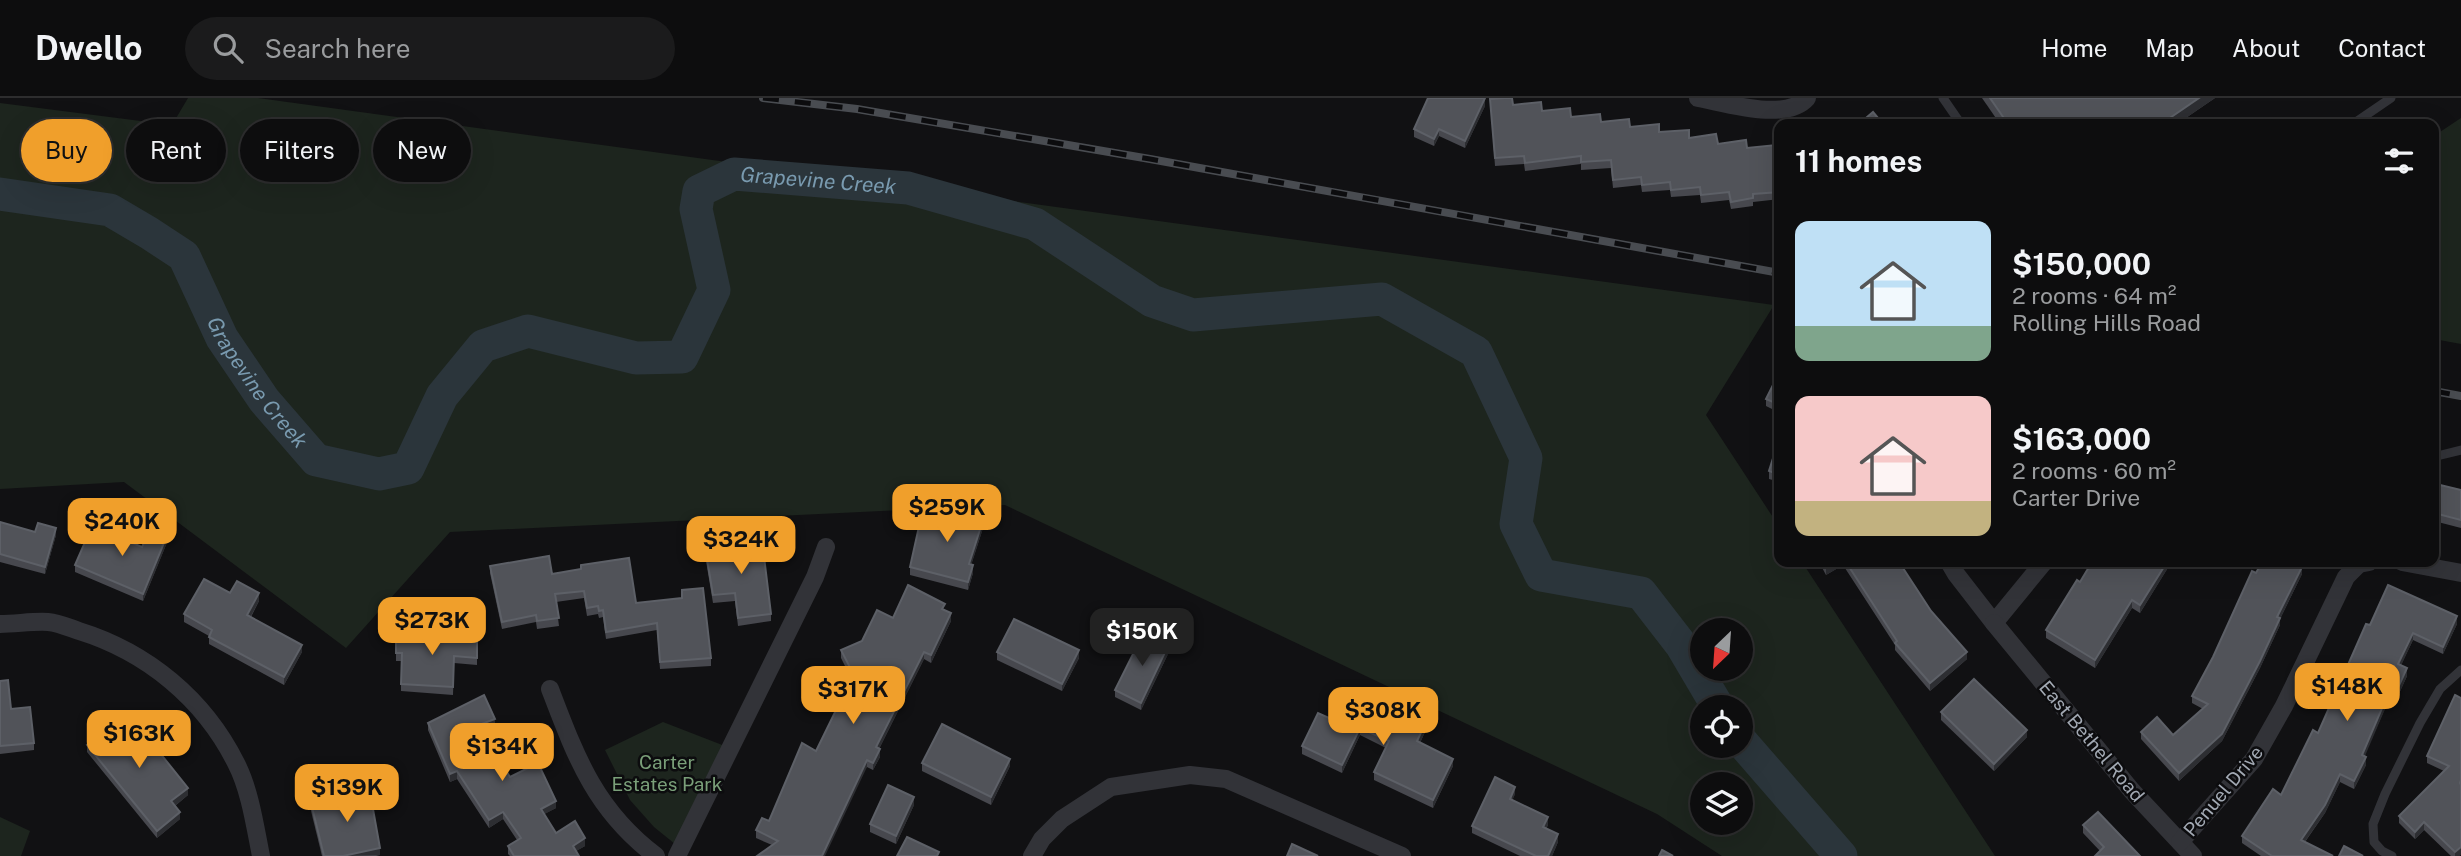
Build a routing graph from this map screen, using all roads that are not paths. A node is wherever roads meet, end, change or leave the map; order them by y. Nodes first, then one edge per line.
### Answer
1 (1698, 98) edge
2 (1807, 98) edge
3 (1944, 98) edge
4 (2391, 98) edge
5 (1958, 119) edge
6 (2360, 119) edge
7 (2461, 450) edge
8 (2439, 456) edge
9 (826, 547) dead end
10 (1952, 567) edge
11 (2040, 567) edge
12 (2356, 567) edge
13 (2430, 567) edge
14 (2461, 573) edge
15 (1994, 623) junction
16 (0, 624) edge
17 (2461, 670) edge
18 (550, 689) dead end
19 (2180, 842) junction
20 (1398, 855) edge
21 (261, 856) edge
22 (656, 856) edge
23 (677, 856) edge
24 (1032, 856) edge
25 (2193, 856) edge
26 (2392, 856) edge

1 - 2 street
3 - 5 lane
4 - 6 lane
7 - 8 lane
9 - 23 street
10 - 15 street, East Bethel Road
11 - 15 street
12 - 19 street, Penuel Drive
13 - 14 street
15 - 19 street, East Bethel Road
16 - 21 street
17 - 26 lane
18 - 22 street
19 - 25 street, East Bethel Road
20 - 24 street

